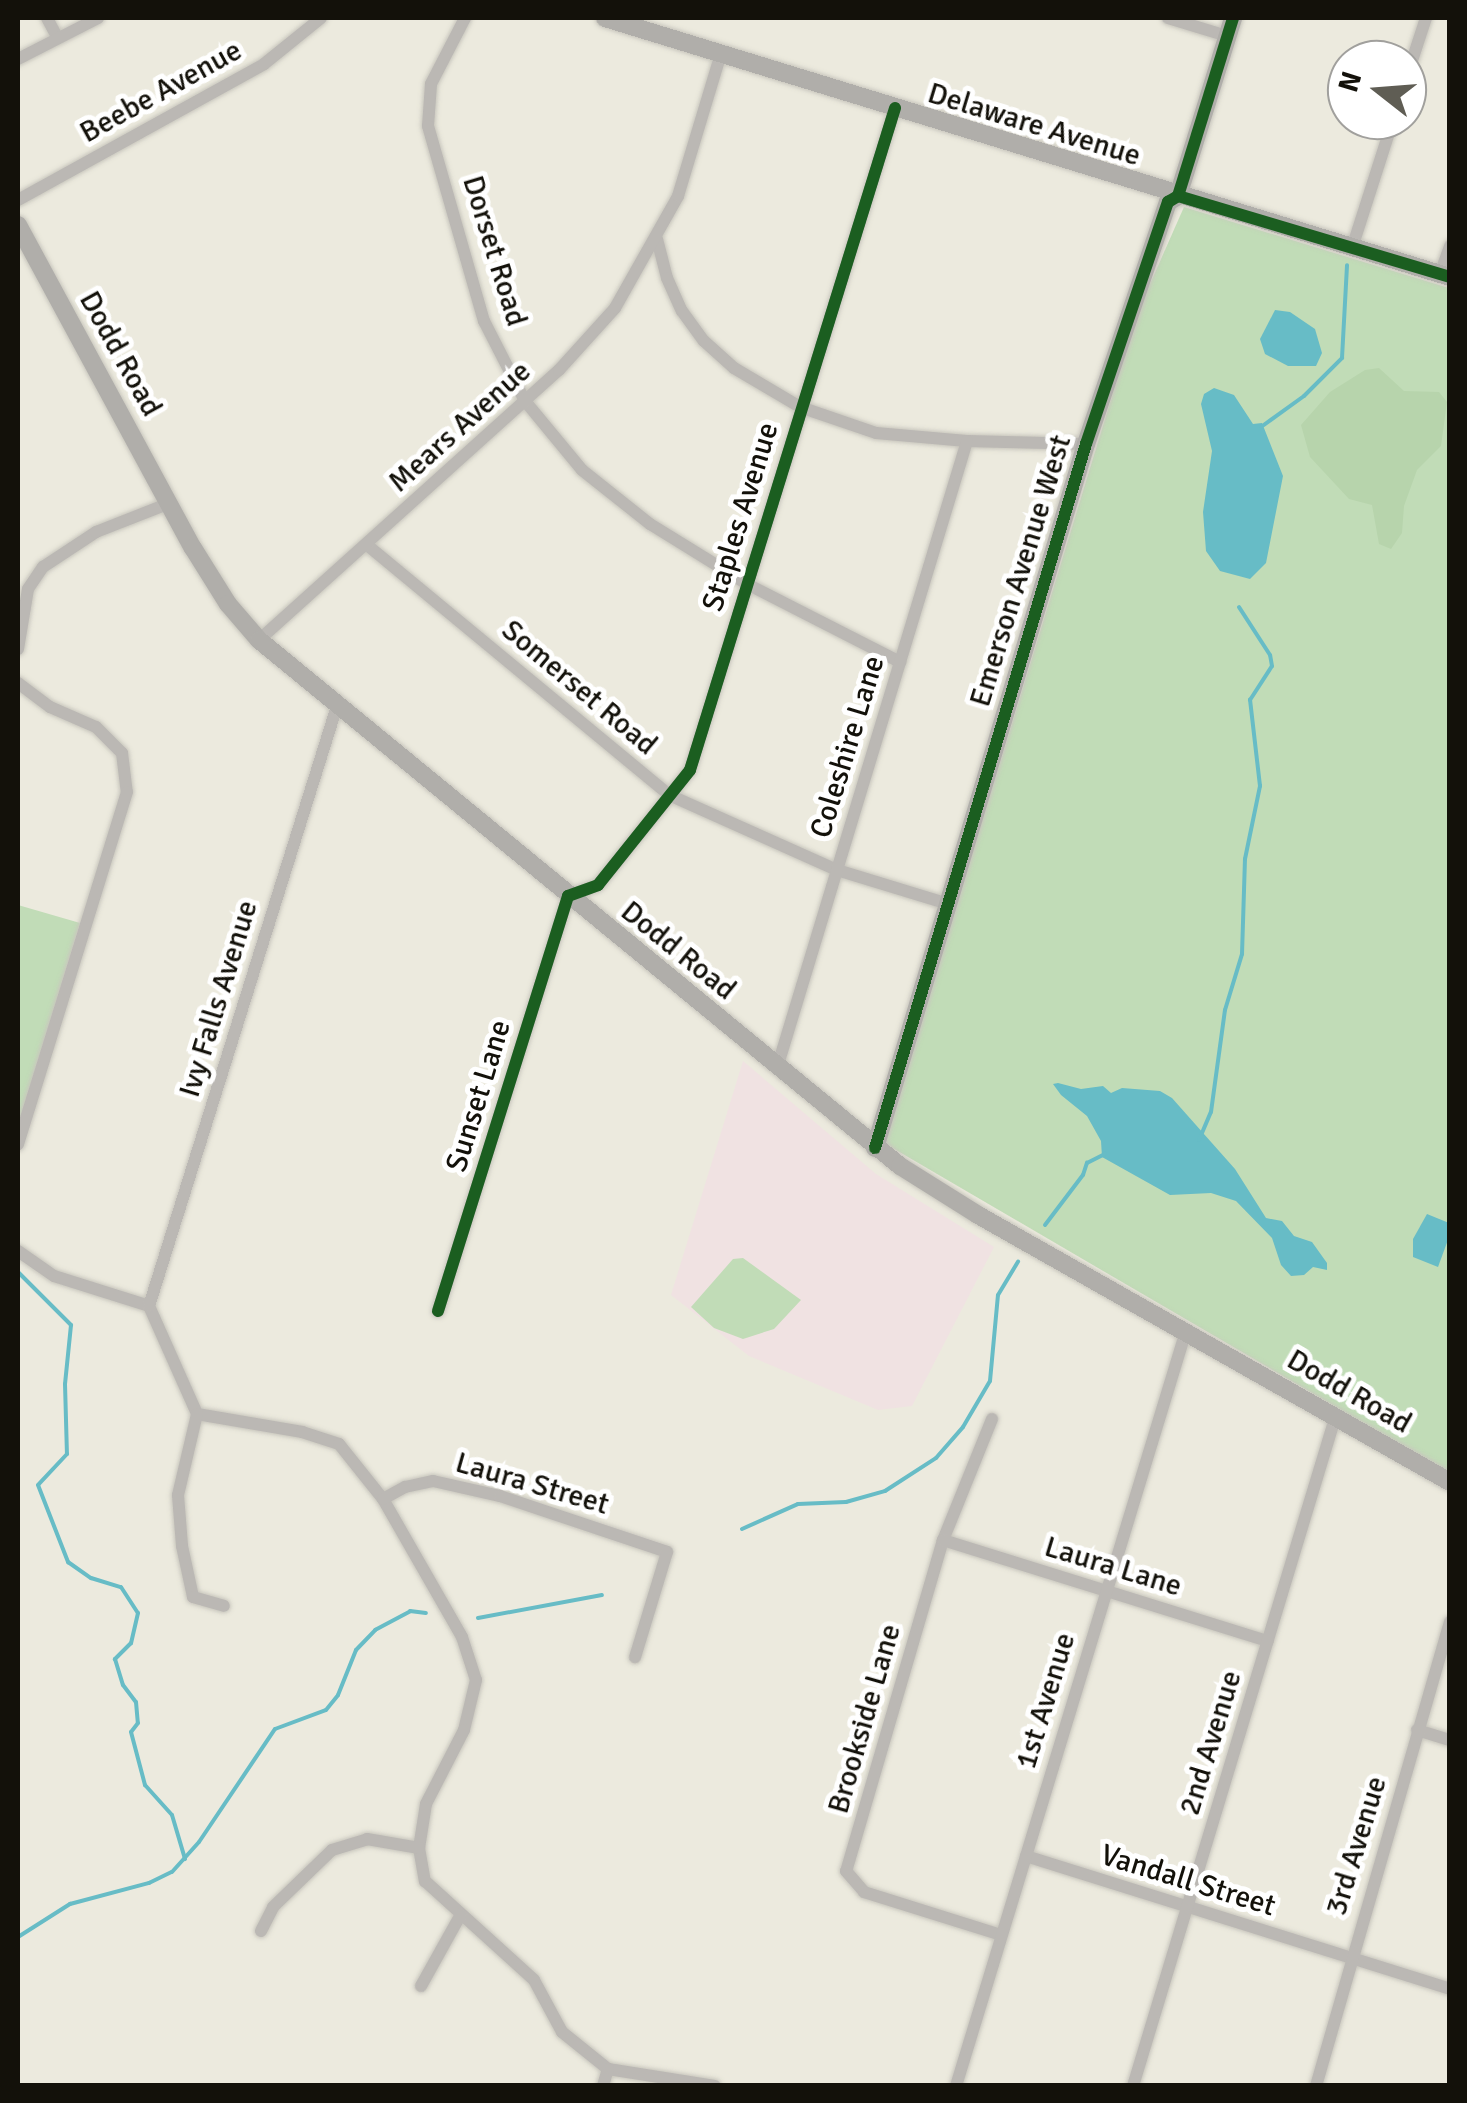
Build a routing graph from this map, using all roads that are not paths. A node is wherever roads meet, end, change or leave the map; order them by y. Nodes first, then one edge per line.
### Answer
1 (46, 18) edge
2 (98, 18) edge
3 (321, 18) edge
4 (466, 18) edge
5 (606, 18) edge
6 (1168, 18) edge
7 (1230, 27) edge
8 (58, 37) junction
9 (721, 54) junction
10 (18, 59) edge
11 (895, 108) junction
12 (1387, 140) edge
13 (1178, 196) junction
14 (18, 200) edge
15 (18, 224) edge
16 (657, 239) junction
17 (1450, 246) edge
18 (1352, 248) junction
19 (1445, 276) edge
20 (525, 401) junction
21 (800, 408) junction
22 (967, 442) junction
23 (1086, 444) junction
24 (170, 502) junction
25 (367, 544) junction
26 (746, 584) junction
27 (259, 640) junction
28 (18, 649) edge
29 (900, 662) junction
30 (18, 683) edge
31 (337, 706) junction
32 (669, 794) junction
33 (837, 870) junction
34 (568, 896) junction
35 (945, 903) junction
36 (776, 1068) junction
37 (18, 1145) edge
38 (875, 1148) junction
39 (18, 1251) edge
40 (149, 1306) junction
41 (438, 1311) dead end
42 (1186, 1330) junction
43 (197, 1414) junction
44 (1336, 1415) junction
45 (992, 1419) dead end
46 (1450, 1482) edge
47 (384, 1499) junction
48 (943, 1540) junction
49 (1105, 1590) junction
50 (224, 1606) dead end
51 (1450, 1622) edge
52 (1268, 1641) junction
53 (635, 1658) dead end
54 (1418, 1730) junction
55 (1450, 1740) edge
56 (418, 1848) junction
57 (1026, 1856) junction
58 (1187, 1907) junction
59 (461, 1914) junction
60 (261, 1931) dead end
61 (1002, 1935) junction
62 (1349, 1958) junction
63 (422, 1986) dead end
64 (1450, 1989) edge
65 (608, 2069) junction
66 (603, 2086) edge
67 (714, 2086) edge
68 (956, 2086) edge
69 (1133, 2086) edge
70 (1316, 2086) edge

1 - 8 street
2 - 8 street
3 - 14 street, Beebe Avenue
4 - 20 street, Dorset Road
5 - 9 street, Delaware Avenue
6 - 7 street
7 - 13 street, Emerson Avenue West
8 - 10 street
9 - 11 street, Delaware Avenue
9 - 16 street, Mears Avenue
11 - 13 street, Delaware Avenue
11 - 21 street, Staples Avenue
12 - 18 street
13 - 18 street, Delaware Avenue
13 - 23 street, Emerson Avenue West
15 - 24 street, Dodd Road
16 - 20 street, Mears Avenue
16 - 21 street
17 - 19 street
18 - 19 street, Delaware Avenue
20 - 25 street, Mears Avenue
20 - 26 street, Dorset Road
21 - 22 street
21 - 26 street, Staples Avenue
22 - 23 street
22 - 29 street, Coleshire Lane
23 - 35 street, Emerson Avenue West
24 - 27 street, Dodd Road
24 - 28 street
25 - 27 street, Mears Avenue
25 - 32 street, Somerset Road
26 - 29 street, Dorset Road
26 - 32 street, Staples Avenue
27 - 31 street, Dodd Road
29 - 33 street, Coleshire Lane
30 - 37 street
31 - 34 street, Dodd Road
31 - 40 street, Ivy Falls Avenue
32 - 33 street, Somerset Road
32 - 34 street, Staples Avenue
33 - 35 street, Somerset Road
33 - 36 street, Coleshire Lane
34 - 36 street, Dodd Road
34 - 41 street, Sunset Lane
35 - 38 street, Emerson Avenue West
36 - 38 street, Dodd Road
38 - 42 street, Dodd Road
39 - 40 street
40 - 43 street
42 - 44 street, Dodd Road
42 - 49 street, 1st Avenue
43 - 47 street
43 - 50 street
44 - 46 street, Dodd Road
44 - 52 street, 2nd Avenue
45 - 48 street, Brookside Lane
47 - 53 street, Laura Street
47 - 56 street
48 - 49 street, Laura Lane
48 - 61 street, Brookside Lane
49 - 52 street, Laura Lane
49 - 57 street, 1st Avenue
51 - 54 street, 3rd Avenue
52 - 58 street, 2nd Avenue
54 - 55 street
54 - 62 street, 3rd Avenue
56 - 59 street
56 - 60 street
57 - 58 street, Vandall Street
57 - 61 street, 1st Avenue
58 - 62 street, Vandall Street
58 - 69 street, 2nd Avenue
59 - 63 street
59 - 65 street
61 - 68 street, 1st Avenue
62 - 64 street, Vandall Street
62 - 70 street, 3rd Avenue
65 - 66 street
65 - 67 street

